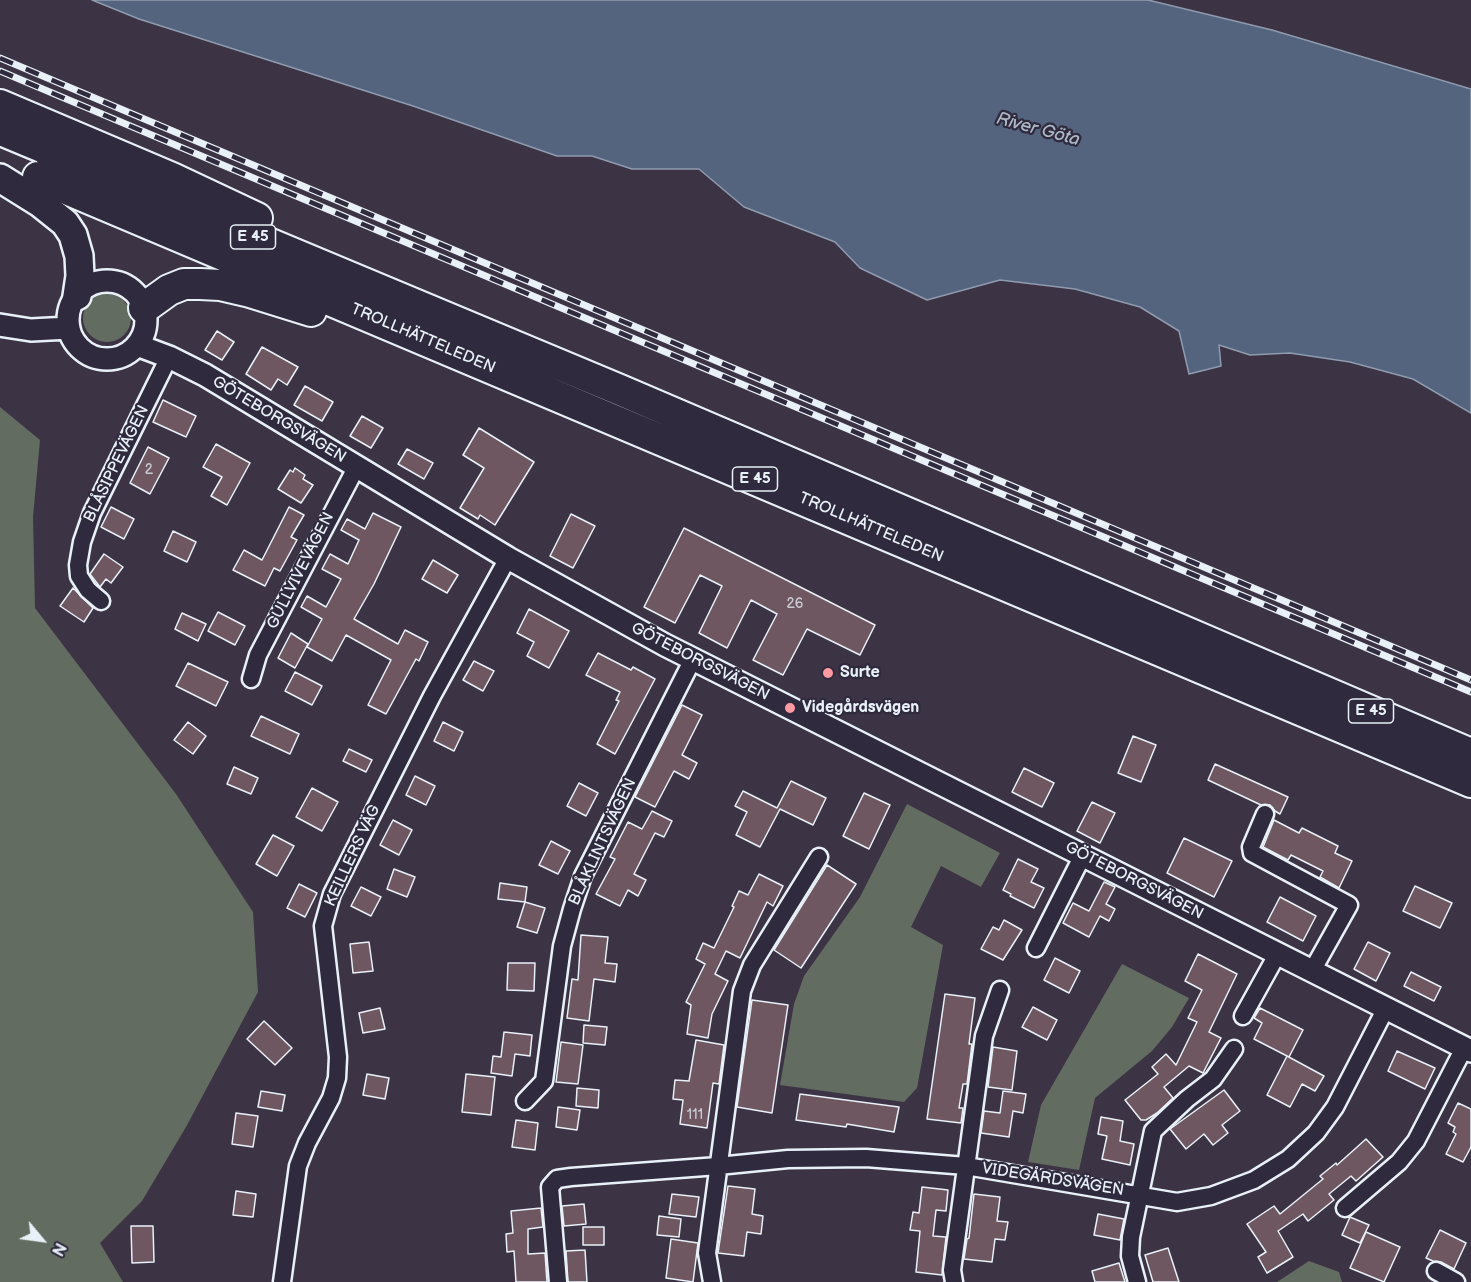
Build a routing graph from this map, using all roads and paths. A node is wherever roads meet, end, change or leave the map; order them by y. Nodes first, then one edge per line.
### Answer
1 (0, 105) edge
2 (0, 131) edge
3 (47, 152) junction
4 (0, 161) edge
5 (0, 178) edge
6 (77, 296) junction
7 (144, 308) junction
8 (0, 325) edge
9 (69, 328) junction
10 (452, 336) junction
11 (137, 345) junction
12 (169, 357) junction
13 (357, 466) junction
14 (508, 558) junction
15 (101, 601) dead end
16 (693, 659) junction
17 (251, 679) dead end
18 (1471, 754) edge
19 (1471, 782) edge
20 (1264, 814) dead end
21 (1083, 855) junction
22 (819, 857) dead end
23 (1036, 948) dead end
24 (1278, 953) junction
25 (1312, 971) junction
26 (1000, 990) dead end
27 (1386, 1008) junction
28 (1243, 1016) dead end
29 (1234, 1049) dead end
30 (1468, 1050) edge
31 (525, 1101) dead end
32 (718, 1166) junction
33 (966, 1166) junction
34 (1140, 1194) junction
35 (1345, 1208) dead end
36 (1436, 1271) dead end
37 (282, 1282) edge
38 (558, 1282) edge
39 (712, 1282) edge
40 (954, 1282) edge
41 (1137, 1282) edge
42 (1456, 1282) edge

1 - 3 highway
2 - 3 highway, E 45
3 - 4 highway, E 45
3 - 10 highway, TROLLHÄTTELEDEN / E 45
3 - 10 highway
5 - 6 highway
6 - 7 street
6 - 9 street
7 - 10 highway
7 - 11 street
8 - 9 street
9 - 11 street
10 - 18 highway, TROLLHÄTTELEDEN / E 45
10 - 19 highway, TROLLHÄTTELEDEN / E 45
11 - 12 street, GÖTEBORGSVÄGEN
12 - 13 street, GÖTEBORGSVÄGEN
12 - 15 street, BLÅSIPPEVÄGEN
13 - 14 street, GÖTEBORGSVÄGEN
13 - 17 street, GULLVIVEVÄGEN
14 - 16 street, GÖTEBORGSVÄGEN
14 - 37 street, KEILLERS VÄG
16 - 21 street, GÖTEBORGSVÄGEN
16 - 31 street, BLÅKLINTSVÄGEN
20 - 25 street
21 - 23 street
21 - 24 street, GÖTEBORGSVÄGEN
22 - 32 street
24 - 25 street, GÖTEBORGSVÄGEN
24 - 28 street
25 - 27 street, GÖTEBORGSVÄGEN
26 - 33 street, VIDEGÅRDSVÄGEN
27 - 30 street, GÖTEBORGSVÄGEN
27 - 34 street, VIDEGÅRDSVÄGEN
29 - 34 street, VIDEGÅRDSVÄGEN
30 - 35 street
32 - 33 street, VIDEGÅRDSVÄGEN
32 - 38 street, VIDEGÅRDSVÄGEN
32 - 39 street
33 - 34 street, VIDEGÅRDSVÄGEN
33 - 40 street, VIDEGÅRDSVÄGEN
34 - 41 street, VIDEGÅRDSVÄGEN
36 - 42 street

